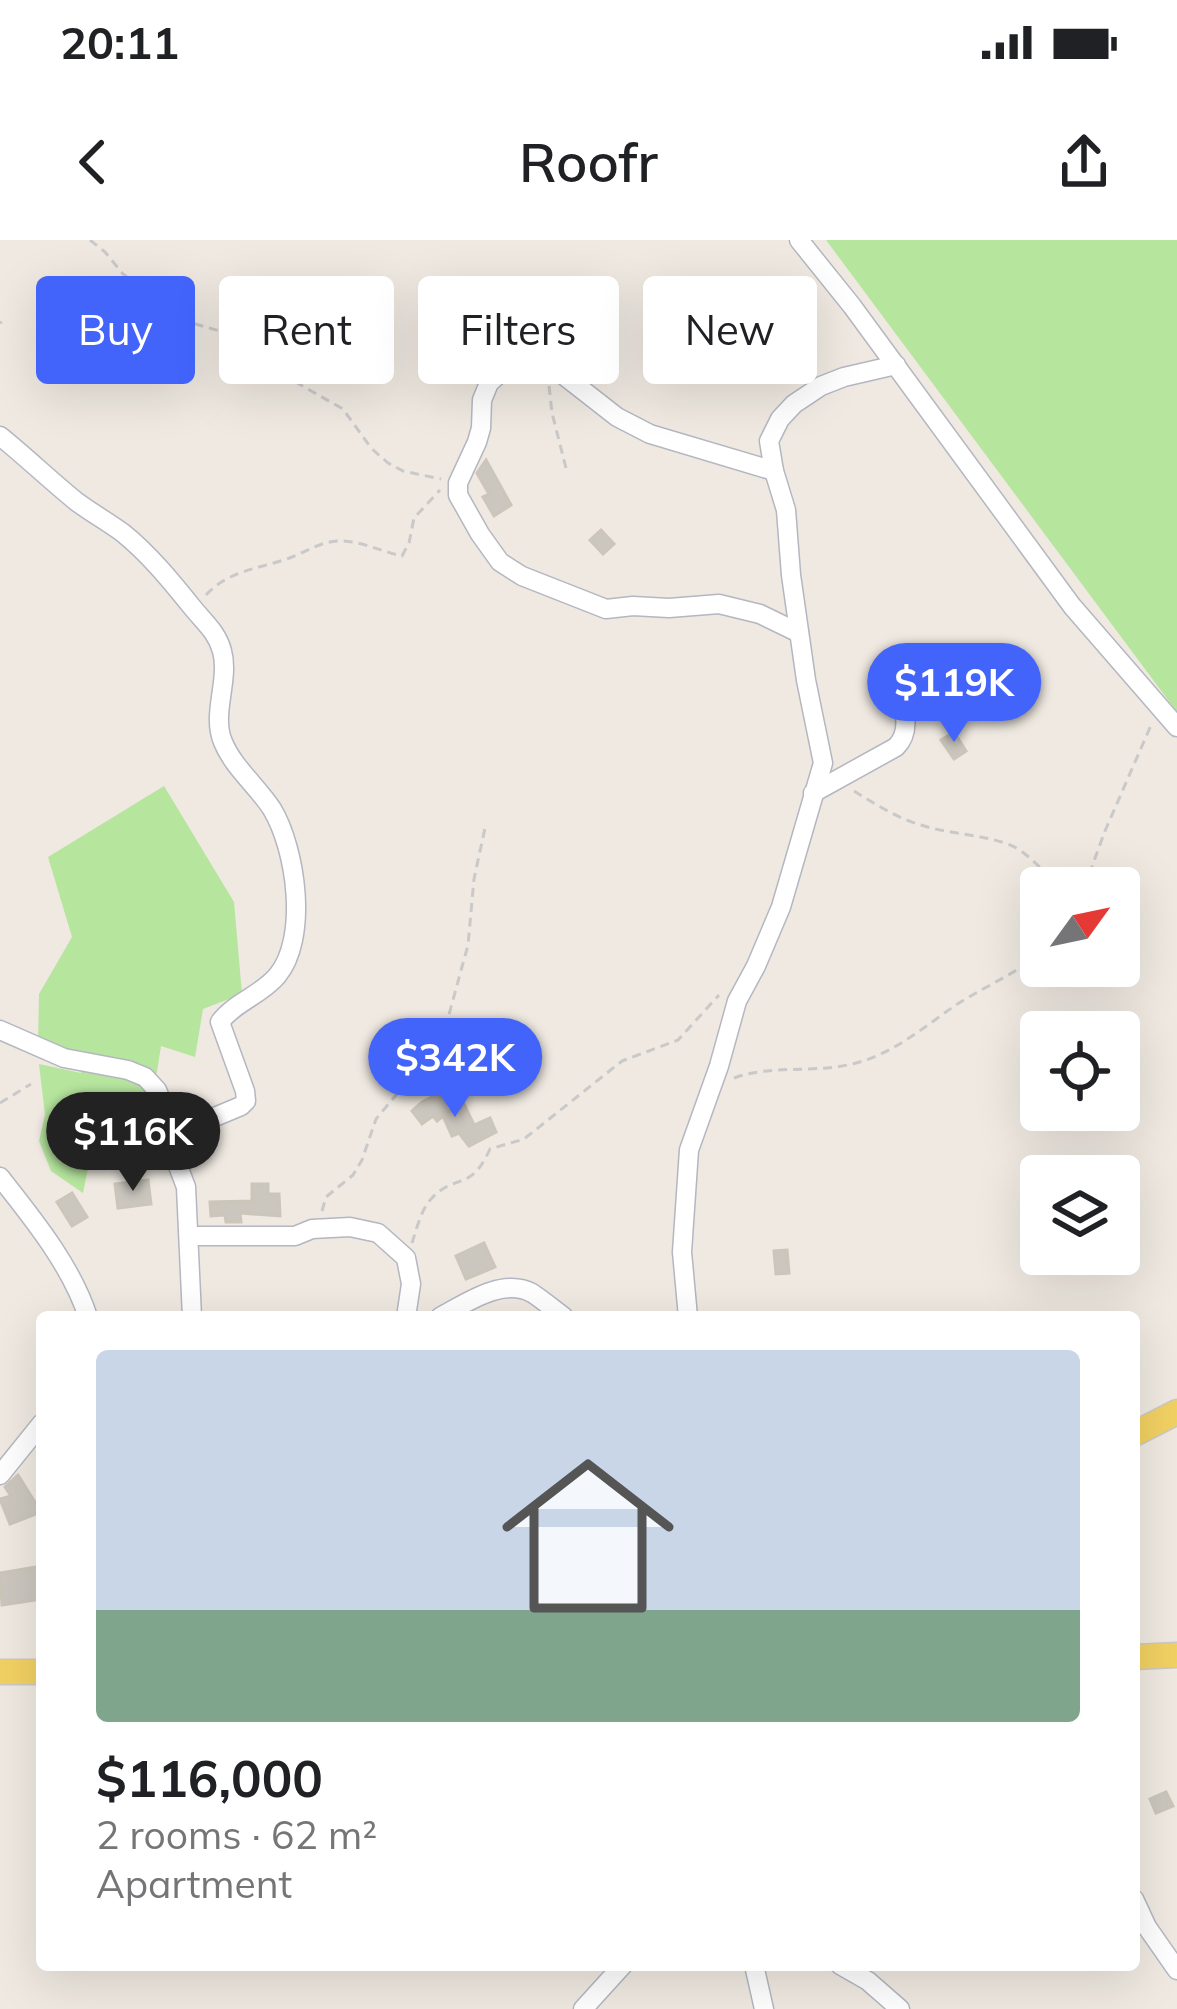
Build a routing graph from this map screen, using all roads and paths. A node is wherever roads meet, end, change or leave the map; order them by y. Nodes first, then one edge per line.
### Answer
1 (90, 240) edge
2 (799, 240) edge
3 (896, 365) junction
4 (489, 384) edge
5 (548, 384) edge
6 (572, 384) edge
7 (0, 436) edge
8 (566, 468) dead end
9 (774, 471) junction
10 (458, 483) junction
11 (196, 611) junction
12 (800, 633) junction
13 (893, 674) dead end
14 (1159, 705) junction
15 (1177, 728) edge
16 (837, 781) junction
17 (813, 794) junction
18 (484, 828) dead end
19 (1038, 867) edge
20 (1093, 867) edge
21 (1020, 966) edge
22 (744, 988) junction
23 (0, 1030) edge
24 (31, 1084) dead end
25 (710, 1087) junction
26 (0, 1103) edge
27 (167, 1137) junction
28 (0, 1177) edge
29 (321, 1228) junction
30 (190, 1237) junction
31 (406, 1258) junction
32 (86, 1311) edge
33 (192, 1311) edge
34 (407, 1311) edge
35 (451, 1311) edge
36 (556, 1311) edge
37 (687, 1311) edge
38 (1177, 1412) edge
39 (36, 1430) edge
40 (1140, 1431) edge
41 (0, 1474) edge
42 (1177, 1655) edge
43 (1140, 1657) edge
44 (0, 1672) edge
45 (36, 1672) edge
46 (1140, 1912) edge
47 (1177, 1970) edge
48 (618, 1971) edge
49 (755, 1971) edge
50 (850, 1971) edge
51 (583, 2009) edge
52 (764, 2009) edge
53 (900, 2009) edge

1 - 10 path
2 - 3 street
3 - 9 street
3 - 14 street
4 - 10 street
5 - 8 path
6 - 9 street
7 - 11 street
9 - 12 street
10 - 11 path
10 - 12 street
11 - 27 street
12 - 17 street
13 - 16 street
14 - 15 street
14 - 20 path
16 - 17 street
16 - 19 path
17 - 22 street
18 - 29 path
21 - 25 path
22 - 25 street
22 - 31 path
23 - 27 street
24 - 26 path
25 - 37 street
27 - 30 street
28 - 32 street
29 - 30 street
29 - 31 street
30 - 33 street
31 - 34 street
35 - 36 street
38 - 40 main road
39 - 41 street
42 - 43 main road
44 - 45 main road
46 - 47 street
48 - 51 street
49 - 52 street
50 - 53 street

